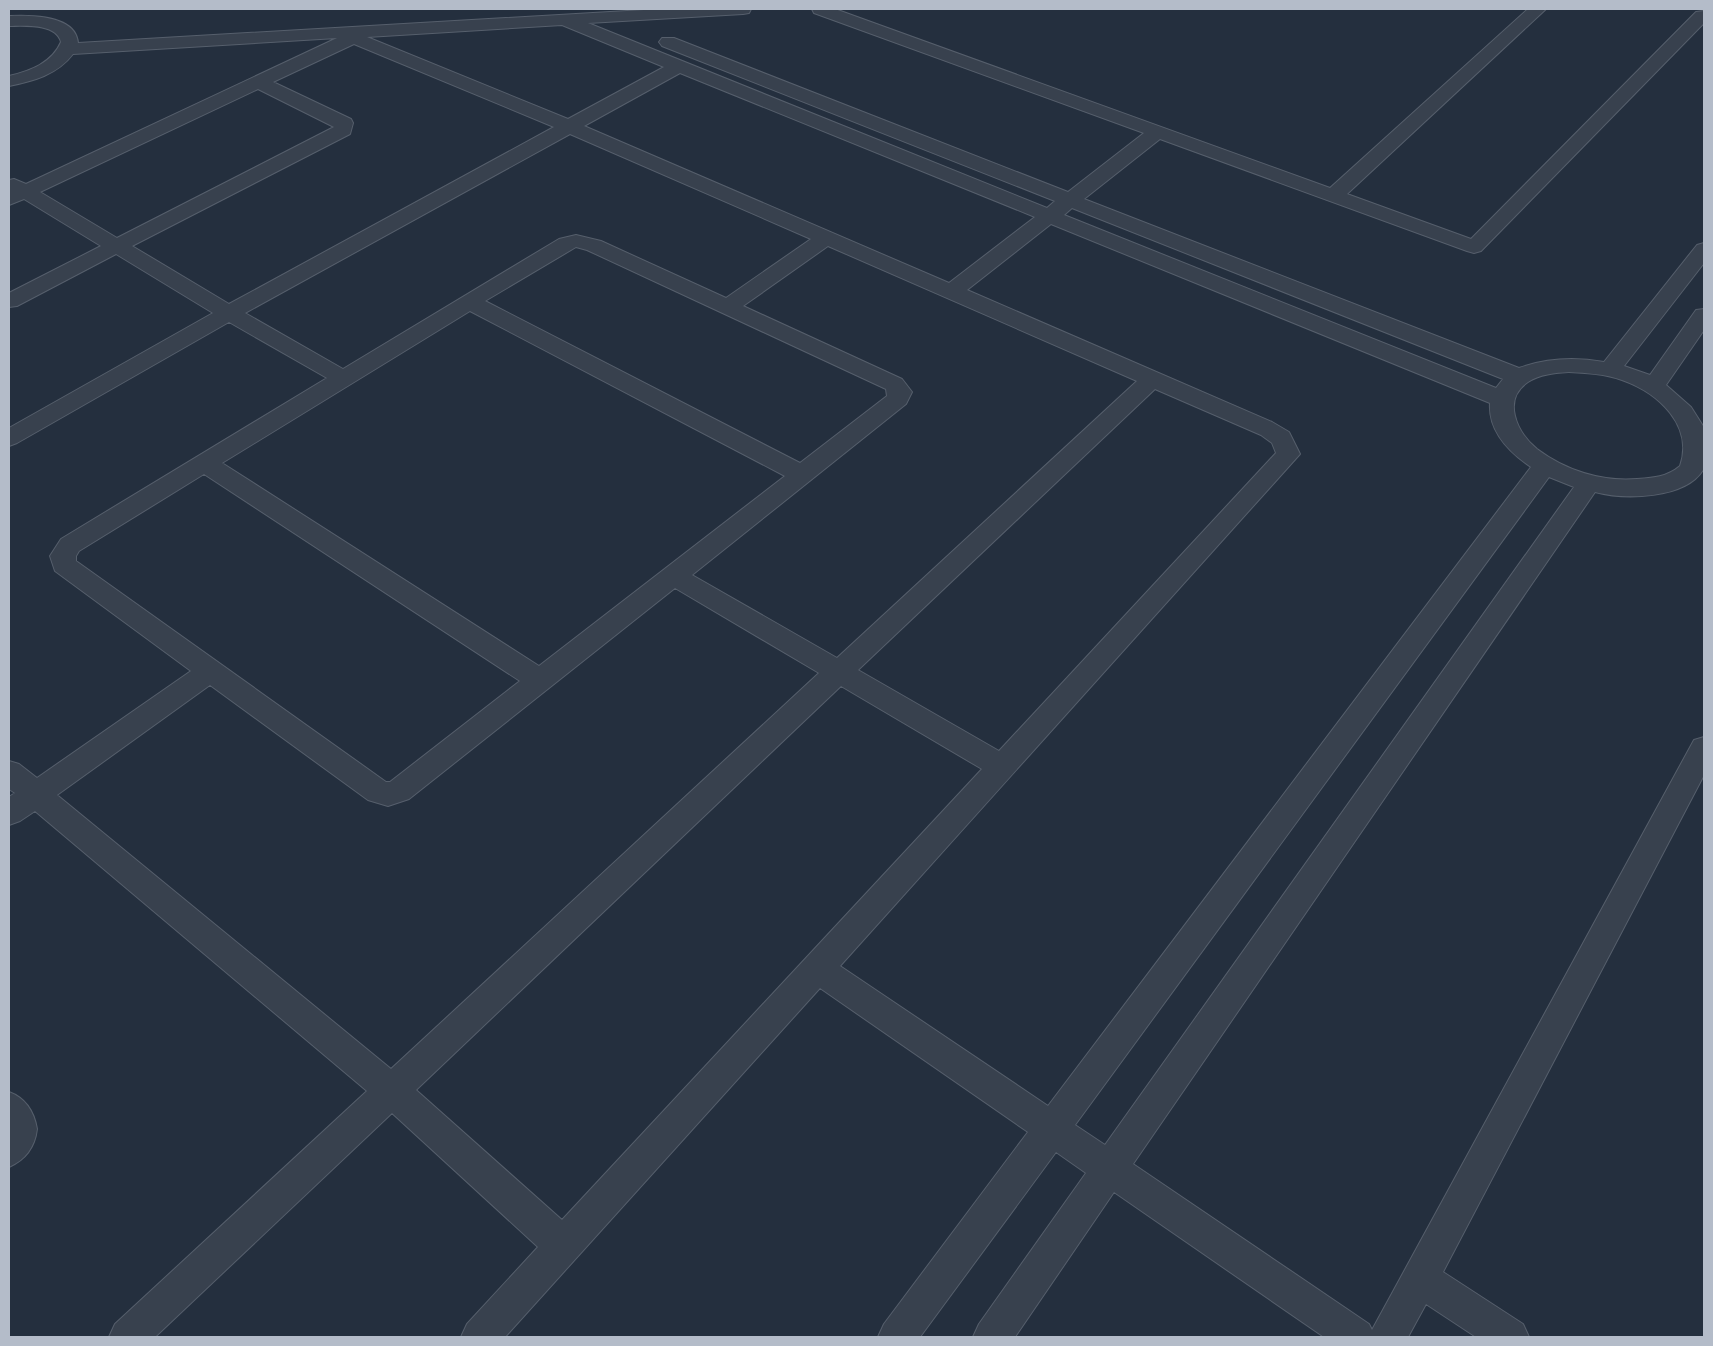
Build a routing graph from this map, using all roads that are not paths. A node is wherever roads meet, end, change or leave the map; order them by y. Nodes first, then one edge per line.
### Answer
1 (487, 9) edge
2 (743, 9) edge
3 (820, 9) edge
4 (1538, 9) edge
5 (1700, 14) edge
6 (605, 17) junction
7 (562, 19) junction
8 (9, 21) edge
9 (363, 28) junction
10 (68, 42) junction
11 (679, 66) junction
12 (9, 82) edge
13 (260, 83) junction
14 (568, 126) junction
15 (1159, 132) junction
16 (15, 191) edge
17 (1334, 195) junction
18 (1071, 200) junction
19 (1050, 216) junction
20 (825, 238) junction
21 (117, 246) junction
22 (1704, 249) edge
23 (951, 292) junction
24 (9, 301) edge
25 (472, 303) junction
26 (727, 307) junction
27 (229, 313) junction
28 (1704, 315) edge
29 (1609, 370) junction
30 (1520, 377) junction
31 (1153, 378) junction
32 (345, 379) junction
33 (1654, 386) junction
34 (1502, 399) junction
35 (9, 438) edge
36 (1704, 442) edge
37 (206, 464) junction
38 (1545, 465) junction
39 (802, 475) junction
40 (1697, 475) edge
41 (1589, 483) junction
42 (674, 576) junction
43 (212, 670) junction
44 (839, 672) junction
45 (540, 680) junction
46 (1704, 748) edge
47 (1003, 767) junction
48 (9, 772) edge
49 (1696, 780) edge
50 (35, 794) junction
51 (9, 812) edge
52 (818, 969) junction
53 (392, 1091) junction
54 (9, 1108) edge
55 (1052, 1129) junction
56 (9, 1150) edge
57 (1111, 1170) junction
58 (564, 1246) junction
59 (1420, 1279) junction
60 (128, 1337) edge
61 (480, 1337) edge
62 (897, 1337) edge
63 (992, 1337) edge
64 (1356, 1337) edge
65 (1388, 1337) edge
66 (1510, 1337) edge

1 - 9 street
2 - 6 street
3 - 15 street
4 - 17 street
5 - 17 street
6 - 7 street
6 - 18 street
7 - 9 street
7 - 11 street
8 - 10 street
9 - 10 street
9 - 13 street
9 - 14 street
10 - 12 street
11 - 14 street
11 - 19 street
13 - 16 street
13 - 21 street
14 - 20 street
14 - 27 street
15 - 17 street
15 - 18 street
16 - 21 street
18 - 19 street
18 - 30 street
19 - 23 street
19 - 34 street
20 - 23 street
20 - 26 street
21 - 24 street
21 - 27 street
22 - 29 street
23 - 31 street
25 - 26 street
25 - 32 street
25 - 39 street
26 - 39 street
27 - 32 street
27 - 35 street
28 - 33 street
29 - 30 street
29 - 33 street
30 - 34 street
31 - 44 street
31 - 47 street
32 - 37 street
33 - 36 street
34 - 38 street
36 - 40 street
37 - 43 street
37 - 45 street
38 - 41 street
38 - 55 street
39 - 42 street
40 - 41 street
41 - 57 street
42 - 44 street
42 - 45 street
43 - 45 street
43 - 50 street
44 - 47 street
44 - 53 street
46 - 49 street
47 - 52 street
48 - 50 street
49 - 59 street
50 - 51 street
50 - 53 street
52 - 55 street
52 - 58 street
53 - 58 street
53 - 60 street
54 - 56 street
55 - 57 street
55 - 62 street
57 - 63 street
57 - 64 street
58 - 61 street
59 - 65 street
59 - 66 street

